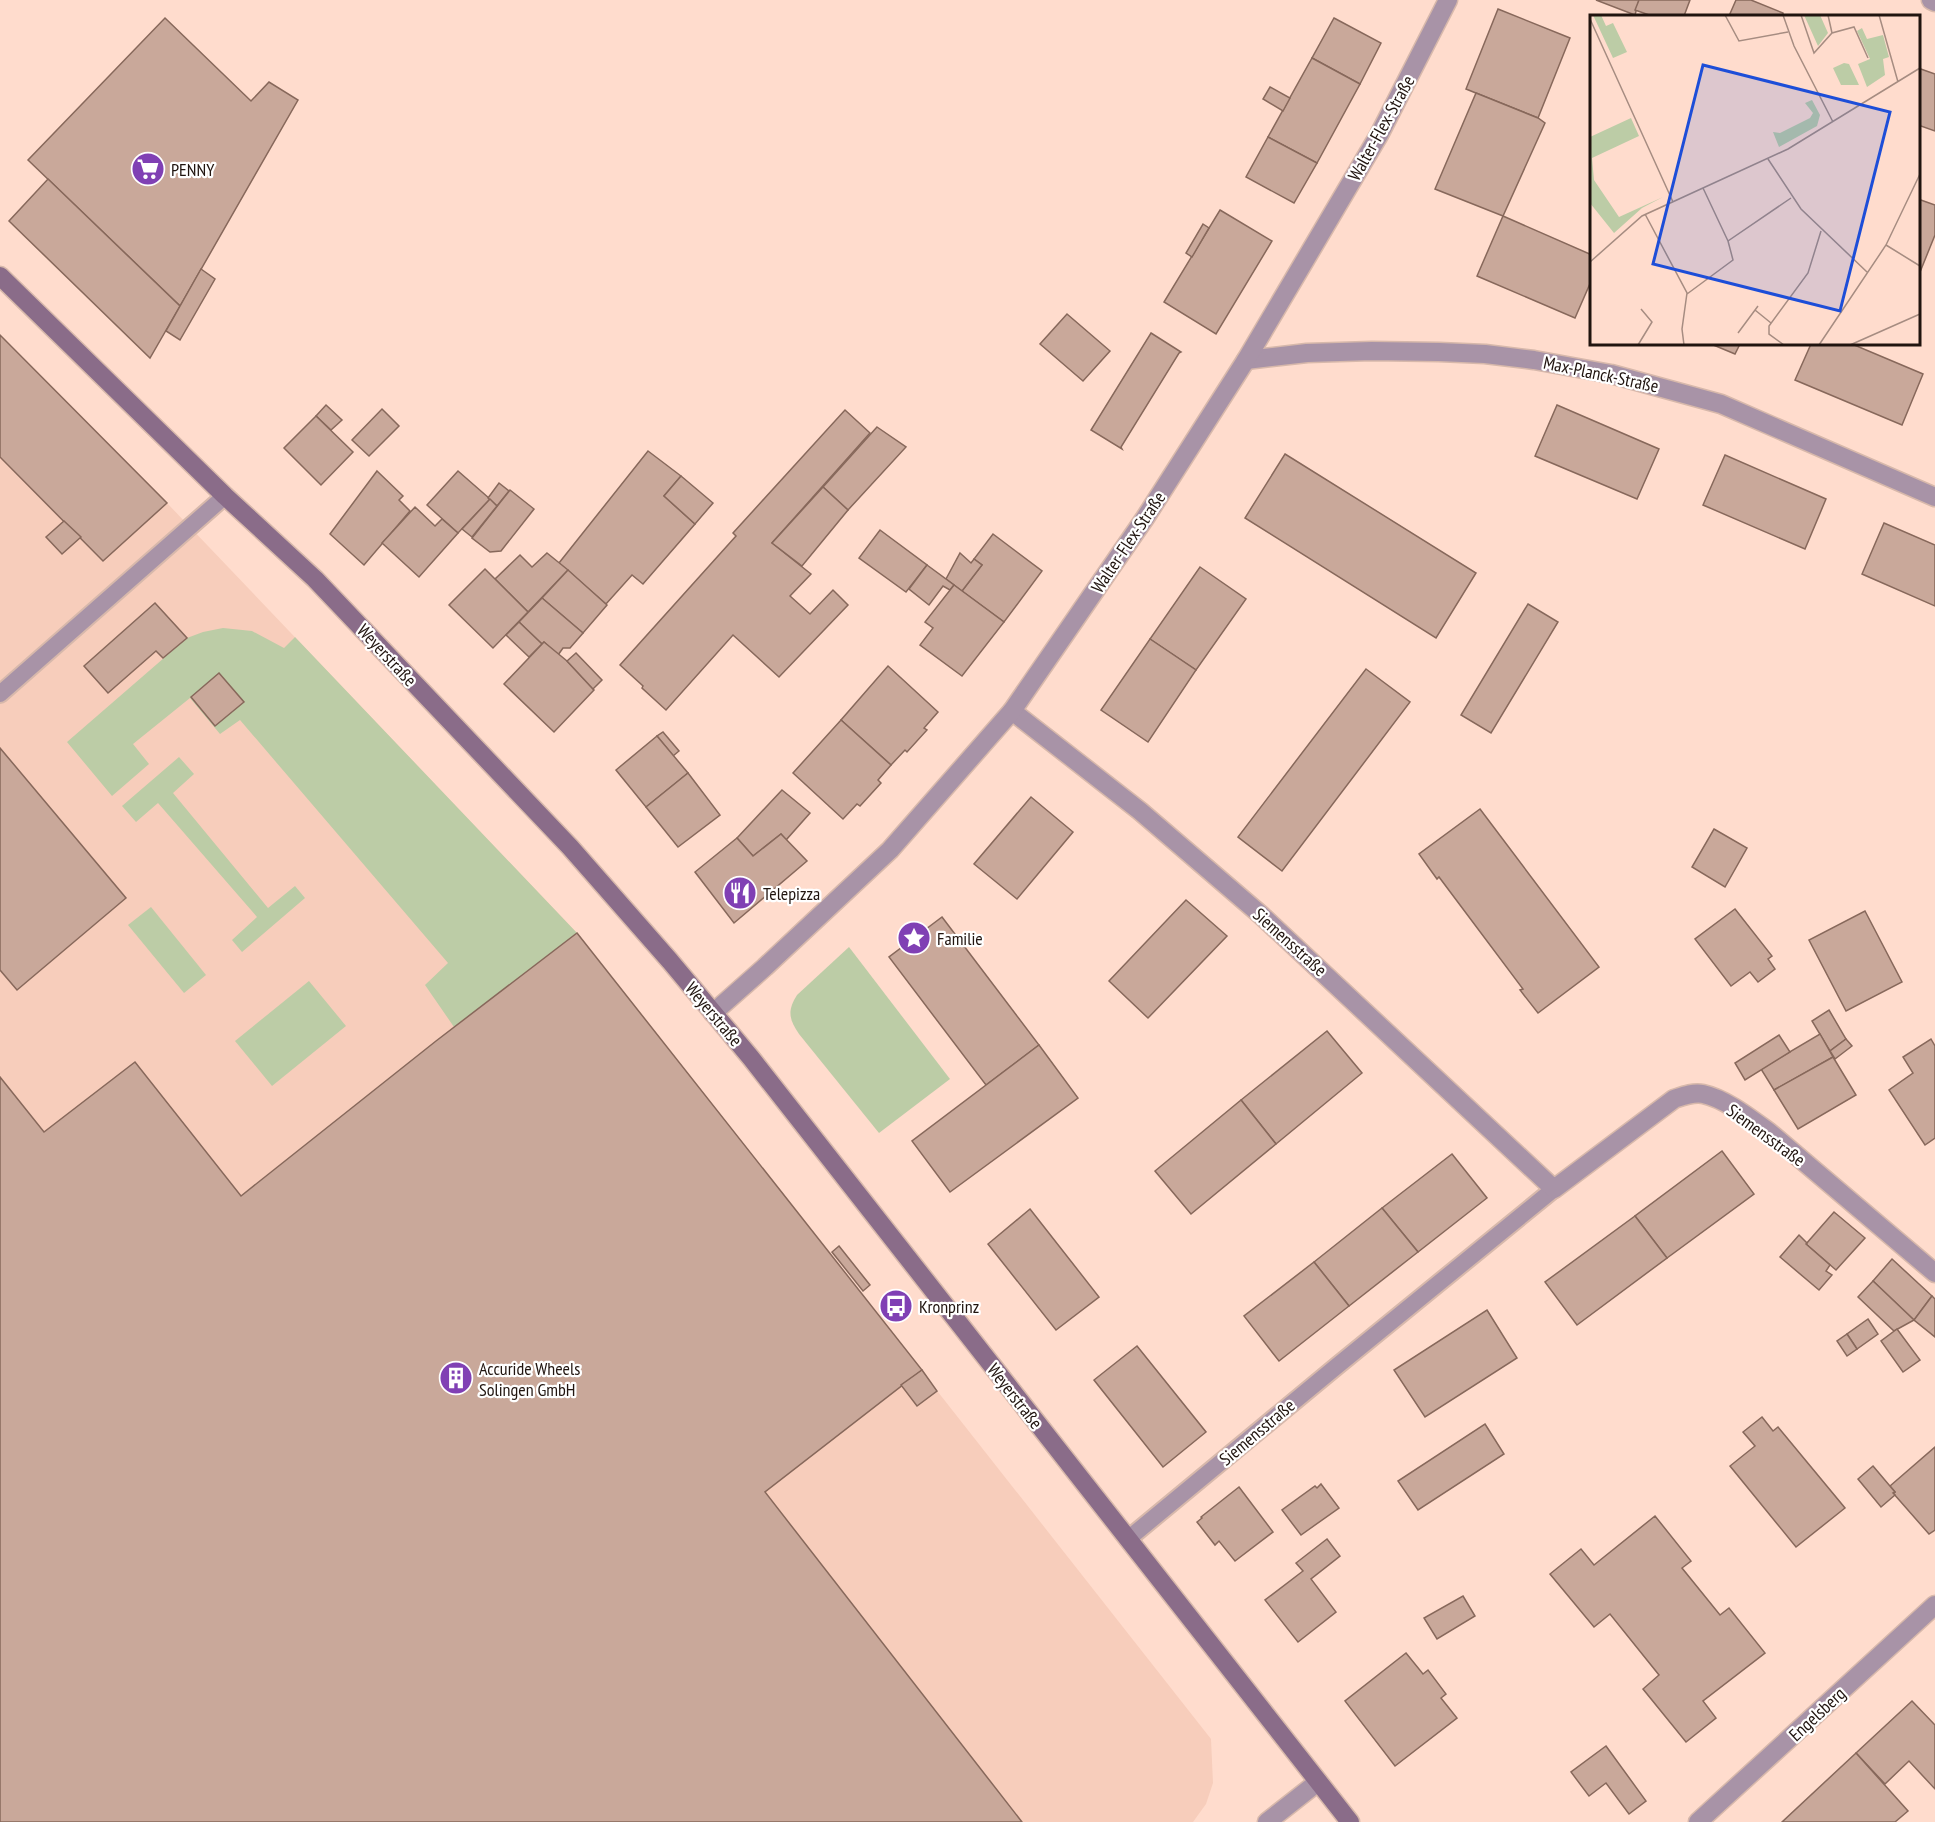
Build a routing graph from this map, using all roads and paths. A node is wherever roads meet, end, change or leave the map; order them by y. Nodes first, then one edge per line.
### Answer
1 (1448, 0) edge
2 (0, 276) edge
3 (1246, 360) junction
4 (225, 496) junction
5 (1935, 497) edge
6 (0, 694) edge
7 (1012, 711) junction
8 (713, 1013) junction
9 (1554, 1189) junction
10 (1935, 1273) edge
11 (1128, 1539) junction
12 (1935, 1605) edge
13 (1318, 1782) junction
14 (1267, 1822) edge
15 (1350, 1822) edge
16 (1698, 1822) edge

1 - 3 street, Walter-Flex-Straße
2 - 4 main road, Weyerstraße
3 - 5 street, Max-Planck-Straße
3 - 7 street, Walter-Flex-Straße
4 - 6 lane
4 - 8 main road, Weyerstraße
7 - 8 street, Walter-Flex-Straße
7 - 9 street, Siemensstraße
8 - 11 main road, Weyerstraße
9 - 10 street, Siemensstraße
9 - 11 lane, Siemensstraße
11 - 13 main road, Weyerstraße
12 - 16 street, Engelsberg
13 - 14 street
13 - 15 main road, Weyerstraße

